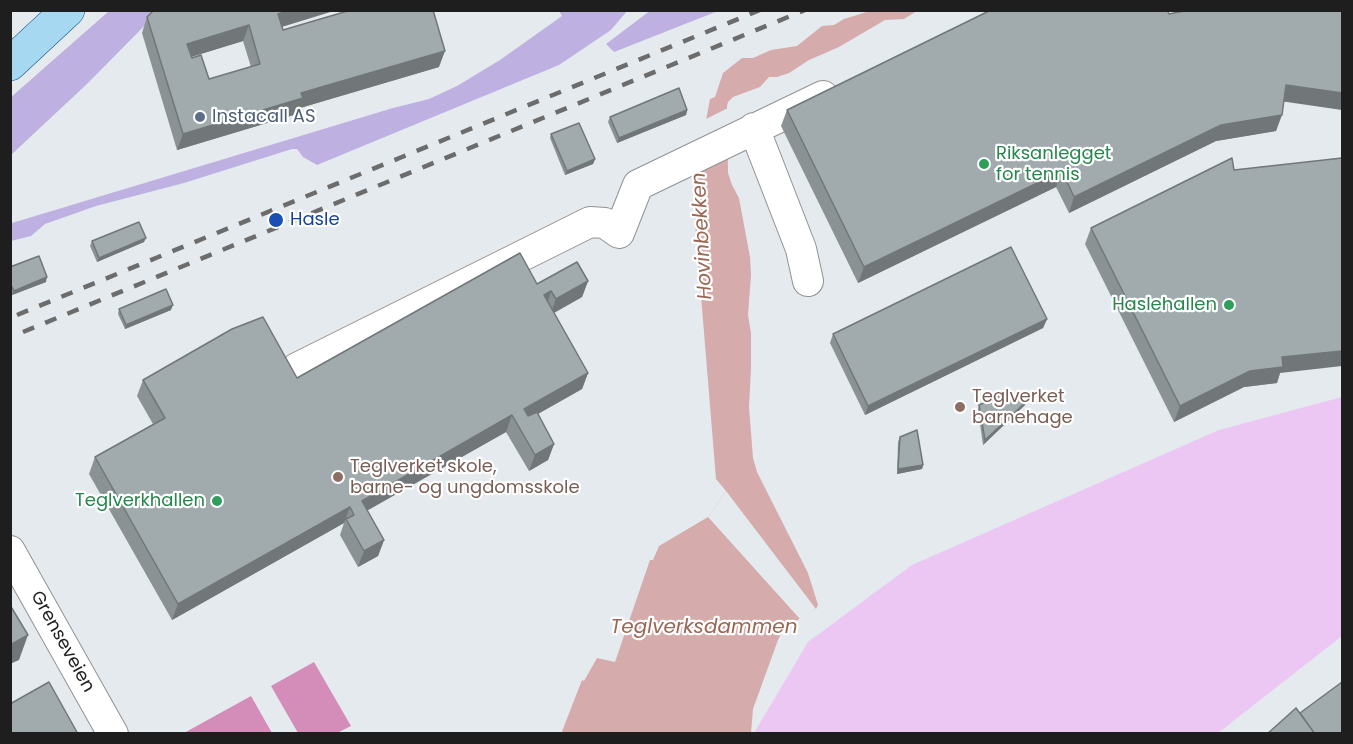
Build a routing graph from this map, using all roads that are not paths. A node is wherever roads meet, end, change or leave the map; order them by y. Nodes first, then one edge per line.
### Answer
1 (68, 10) edge
2 (10, 64) edge
3 (846, 85) edge
4 (742, 134) junction
5 (808, 280) dead end
6 (297, 368) dead end
7 (10, 551) edge
8 (113, 734) edge

1 - 2 main road
3 - 4 lane
4 - 5 lane
4 - 6 lane
7 - 8 lane, Grenseveien

